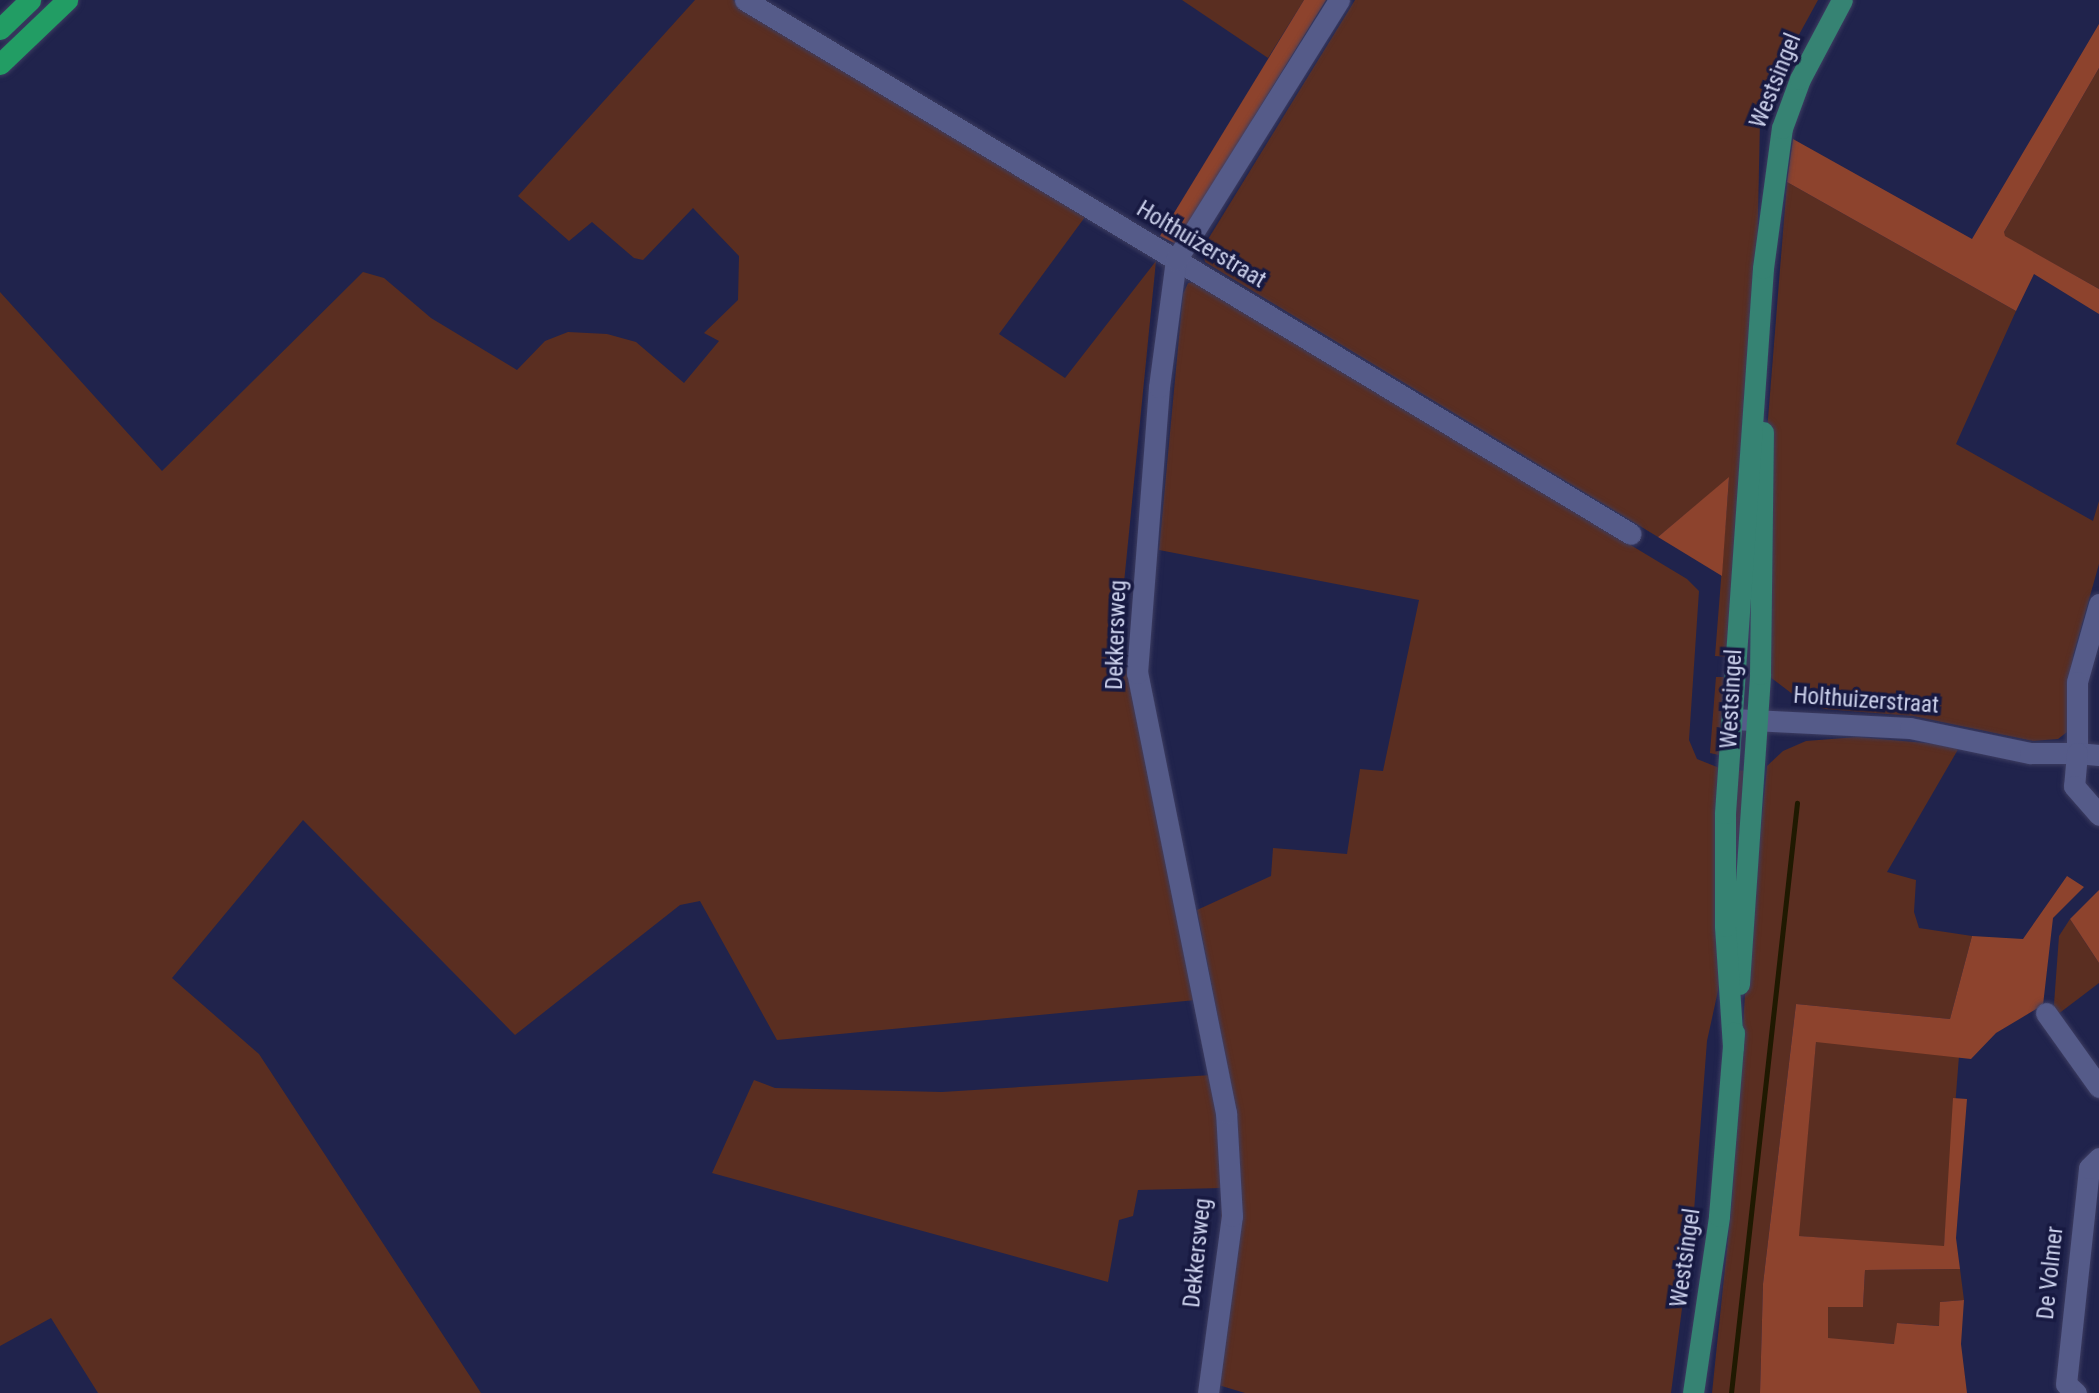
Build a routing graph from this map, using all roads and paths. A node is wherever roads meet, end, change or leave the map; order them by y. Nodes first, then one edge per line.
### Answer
1 (30, 0) edge
2 (67, 0) edge
3 (745, 0) edge
4 (1339, 0) edge
5 (1842, 0) edge
6 (0, 29) edge
7 (0, 64) edge
8 (1175, 260) junction
9 (1756, 354) junction
10 (1631, 534) dead end
11 (2099, 604) edge
12 (1733, 719) junction
13 (1758, 720) junction
14 (2077, 754) junction
15 (2099, 755) edge
16 (2099, 815) edge
17 (2046, 1013) dead end
18 (1733, 1047) junction
19 (2099, 1087) edge
20 (2099, 1158) edge
21 (1208, 1393) edge
22 (1693, 1393) edge
23 (2076, 1393) edge

1 - 6 highway
2 - 7 highway
3 - 8 street, Holthuizerstraat
4 - 8 street, Dekkersweg
5 - 9 main road, Westsingel
8 - 10 street, Holthuizerstraat
8 - 21 street, Dekkersweg
9 - 12 main road, Westsingel
9 - 13 main road, Westsingel
11 - 14 street
12 - 13 street, Holthuizerstraat
12 - 18 main road, Westsingel
13 - 14 street, Holthuizerstraat
13 - 18 main road, Westsingel
14 - 15 street, Holthuizerstraat
14 - 16 street
17 - 19 street
18 - 22 main road, Westsingel
20 - 23 street, De Volmer

